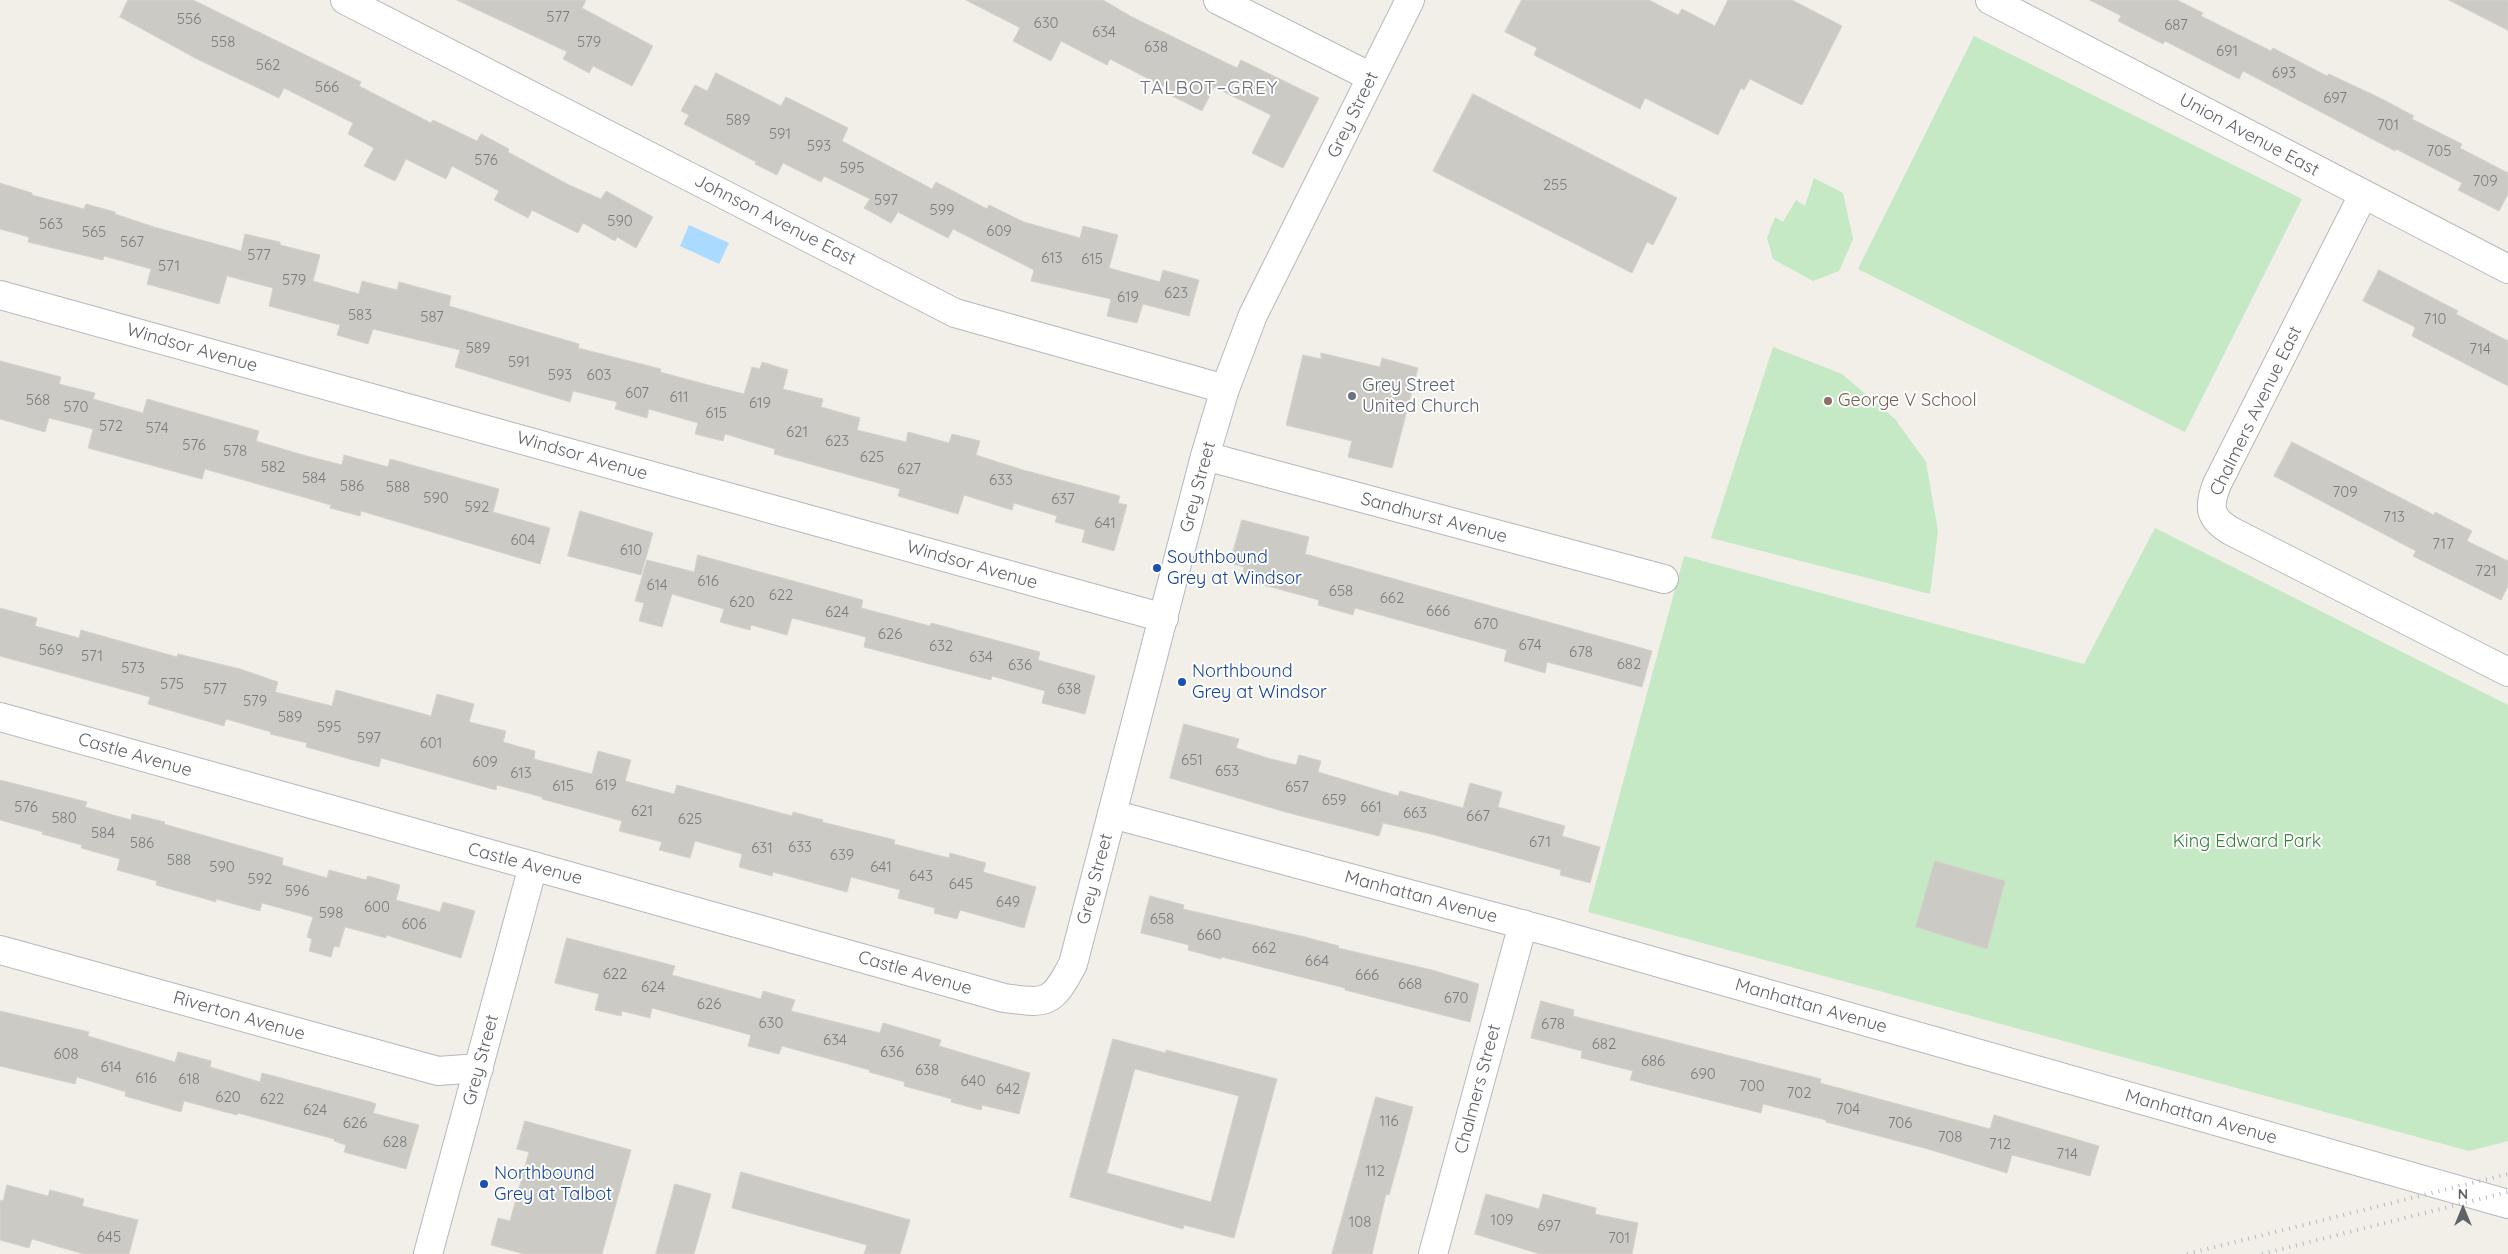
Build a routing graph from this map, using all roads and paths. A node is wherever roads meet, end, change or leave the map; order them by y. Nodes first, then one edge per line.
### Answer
1 (345, 0) edge
2 (1218, 0) edge
3 (1410, 0) edge
4 (1990, 0) edge
5 (1371, 78) junction
6 (2363, 196) junction
7 (2508, 269) edge
8 (0, 295) edge
9 (1225, 389) junction
10 (1205, 456) junction
11 (1664, 579) dead end
12 (1164, 618) junction
13 (2508, 672) edge
14 (0, 717) edge
15 (1112, 814) junction
16 (533, 866) junction
17 (1523, 924) junction
18 (0, 950) edge
19 (1051, 997) joint
20 (479, 1068) junction
21 (2508, 1204) edge
22 (428, 1254) edge
23 (1433, 1254) edge

1 - 9 street, Johnson Avenue East
2 - 5 street
3 - 5 street, Grey Street
4 - 6 street, Union Avenue East
5 - 9 street, Grey Street
6 - 7 street, Union Avenue East
6 - 13 street, Chalmers Avenue East
8 - 12 street, Windsor Avenue
9 - 10 street, Grey Street
10 - 11 street, Sandhurst Avenue
10 - 12 street, Grey Street
12 - 15 street, Grey Street
14 - 16 street, Castle Avenue
15 - 17 street, Manhattan Avenue
15 - 19 street, Grey Street
16 - 19 street, Castle Avenue
16 - 20 street, Grey Street
17 - 21 street, Manhattan Avenue
17 - 23 street, Chalmers Street
18 - 20 street, Riverton Avenue
20 - 22 street, Grey Street

